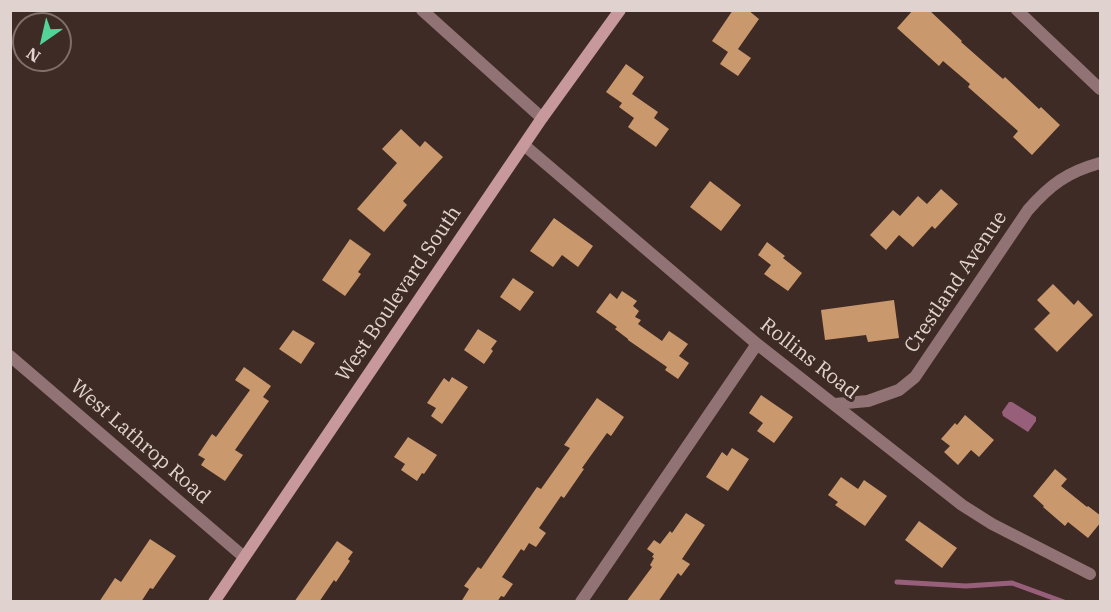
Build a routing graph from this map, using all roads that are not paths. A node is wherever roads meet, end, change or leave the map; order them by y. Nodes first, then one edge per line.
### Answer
1 (422, 10) edge
2 (620, 10) edge
3 (1017, 10) edge
4 (1101, 89) edge
5 (542, 118) junction
6 (524, 145) junction
7 (1101, 163) edge
8 (757, 344) junction
9 (10, 356) edge
10 (835, 405) junction
11 (244, 557) junction
12 (1090, 574) dead end
13 (214, 602) edge
14 (581, 602) edge

1 - 5 street
2 - 5 main road, West Boulevard South
3 - 4 street
5 - 6 main road, West Boulevard South
6 - 8 street, Rollins Road
6 - 11 main road, West Boulevard South
7 - 10 street, Crestland Avenue
8 - 10 street, Rollins Road
8 - 14 street
9 - 11 street, West Lathrop Road
10 - 12 street, Rollins Road
11 - 13 main road, West Boulevard South

